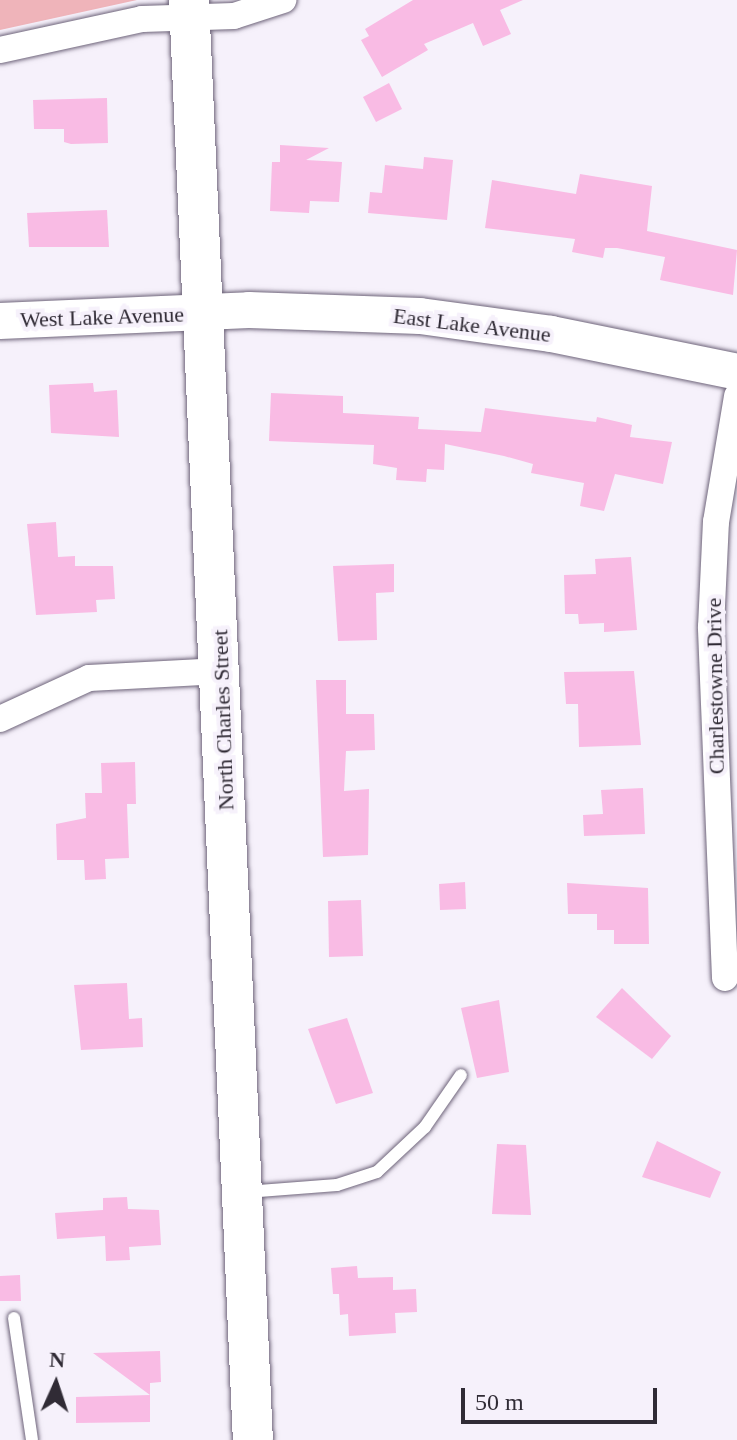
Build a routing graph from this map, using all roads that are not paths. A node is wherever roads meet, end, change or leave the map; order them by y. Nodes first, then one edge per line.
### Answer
1 (283, 0) edge
2 (189, 9) edge
3 (0, 50) edge
4 (203, 312) junction
5 (0, 321) edge
6 (737, 372) edge
7 (737, 396) edge
8 (221, 671) junction
9 (0, 719) edge
10 (725, 978) dead end
11 (461, 1075) dead end
12 (243, 1192) junction
13 (14, 1318) dead end
14 (32, 1440) edge
15 (253, 1440) edge

1 - 2 street
2 - 3 street
2 - 4 main road, North Charles Street
4 - 5 street, West Lake Avenue
4 - 6 street, East Lake Avenue
4 - 8 main road, North Charles Street
7 - 10 street, Charlestowne Drive
8 - 9 street
8 - 12 main road, North Charles Street
11 - 12 lane
12 - 15 main road, North Charles Street
13 - 14 lane

